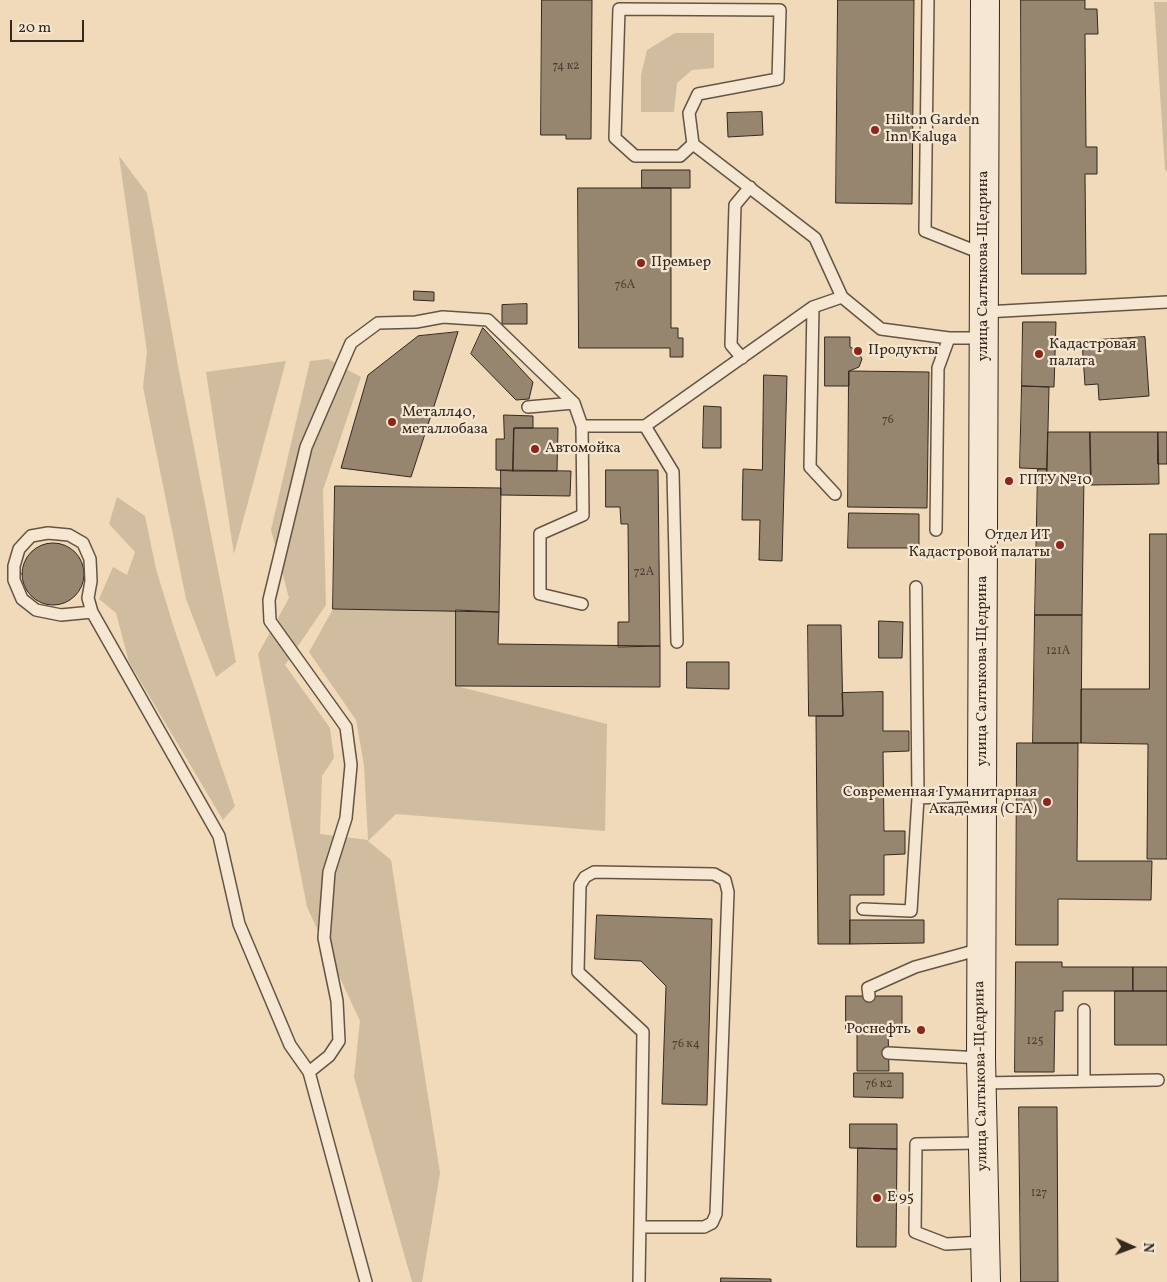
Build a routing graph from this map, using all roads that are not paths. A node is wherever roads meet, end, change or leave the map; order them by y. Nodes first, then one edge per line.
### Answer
1 (928, 0) edge
2 (985, 0) edge
3 (693, 144) junction
4 (750, 187) junction
5 (985, 255) junction
6 (842, 297) junction
7 (1167, 302) edge
8 (813, 307) junction
9 (984, 325) junction
10 (949, 338) junction
11 (742, 358) junction
12 (574, 403) junction
13 (528, 407) dead end
14 (582, 426) junction
15 (645, 426) junction
16 (835, 494) dead end
17 (936, 530) dead end
18 (916, 587) dead end
19 (582, 604) dead end
20 (92, 612) junction
21 (677, 642) dead end
22 (982, 795) junction
23 (918, 798) junction
24 (863, 909) dead end
25 (981, 949) junction
26 (869, 996) dead end
27 (1084, 1010) dead end
28 (888, 1054) dead end
29 (981, 1070) junction
30 (309, 1072) junction
31 (1158, 1080) dead end
32 (1084, 1081) junction
33 (982, 1142) junction
34 (640, 1227) junction
35 (985, 1242) junction
36 (366, 1282) edge
37 (639, 1282) edge
38 (986, 1282) edge

1 - 5 lane
2 - 5 main road, улица Салтыкова-Щедрина
3 - 3 lane
3 - 4 lane
4 - 6 lane
4 - 11 lane
5 - 9 main road, улица Салтыкова-Щедрина
6 - 8 lane
6 - 10 lane
7 - 9 lane
8 - 11 lane
8 - 16 lane
9 - 10 lane
9 - 22 main road, улица Салтыкова-Щедрина
10 - 17 lane
11 - 15 lane
12 - 13 lane
12 - 14 lane
12 - 30 lane
14 - 15 lane
14 - 19 lane
15 - 21 lane
18 - 23 lane
20 - 20 lane
20 - 30 lane
22 - 23 lane
22 - 25 main road, улица Салтыкова-Щедрина
23 - 24 lane
25 - 26 lane
25 - 29 main road, улица Салтыкова-Щедрина
27 - 32 lane
28 - 29 lane
29 - 32 lane
29 - 33 main road, улица Салтыкова-Щедрина
30 - 36 lane
31 - 32 lane
33 - 35 main road, улица Салтыкова-Щедрина
33 - 35 lane
34 - 34 lane
34 - 37 lane
35 - 38 main road, улица Салтыкова-Щедрина

